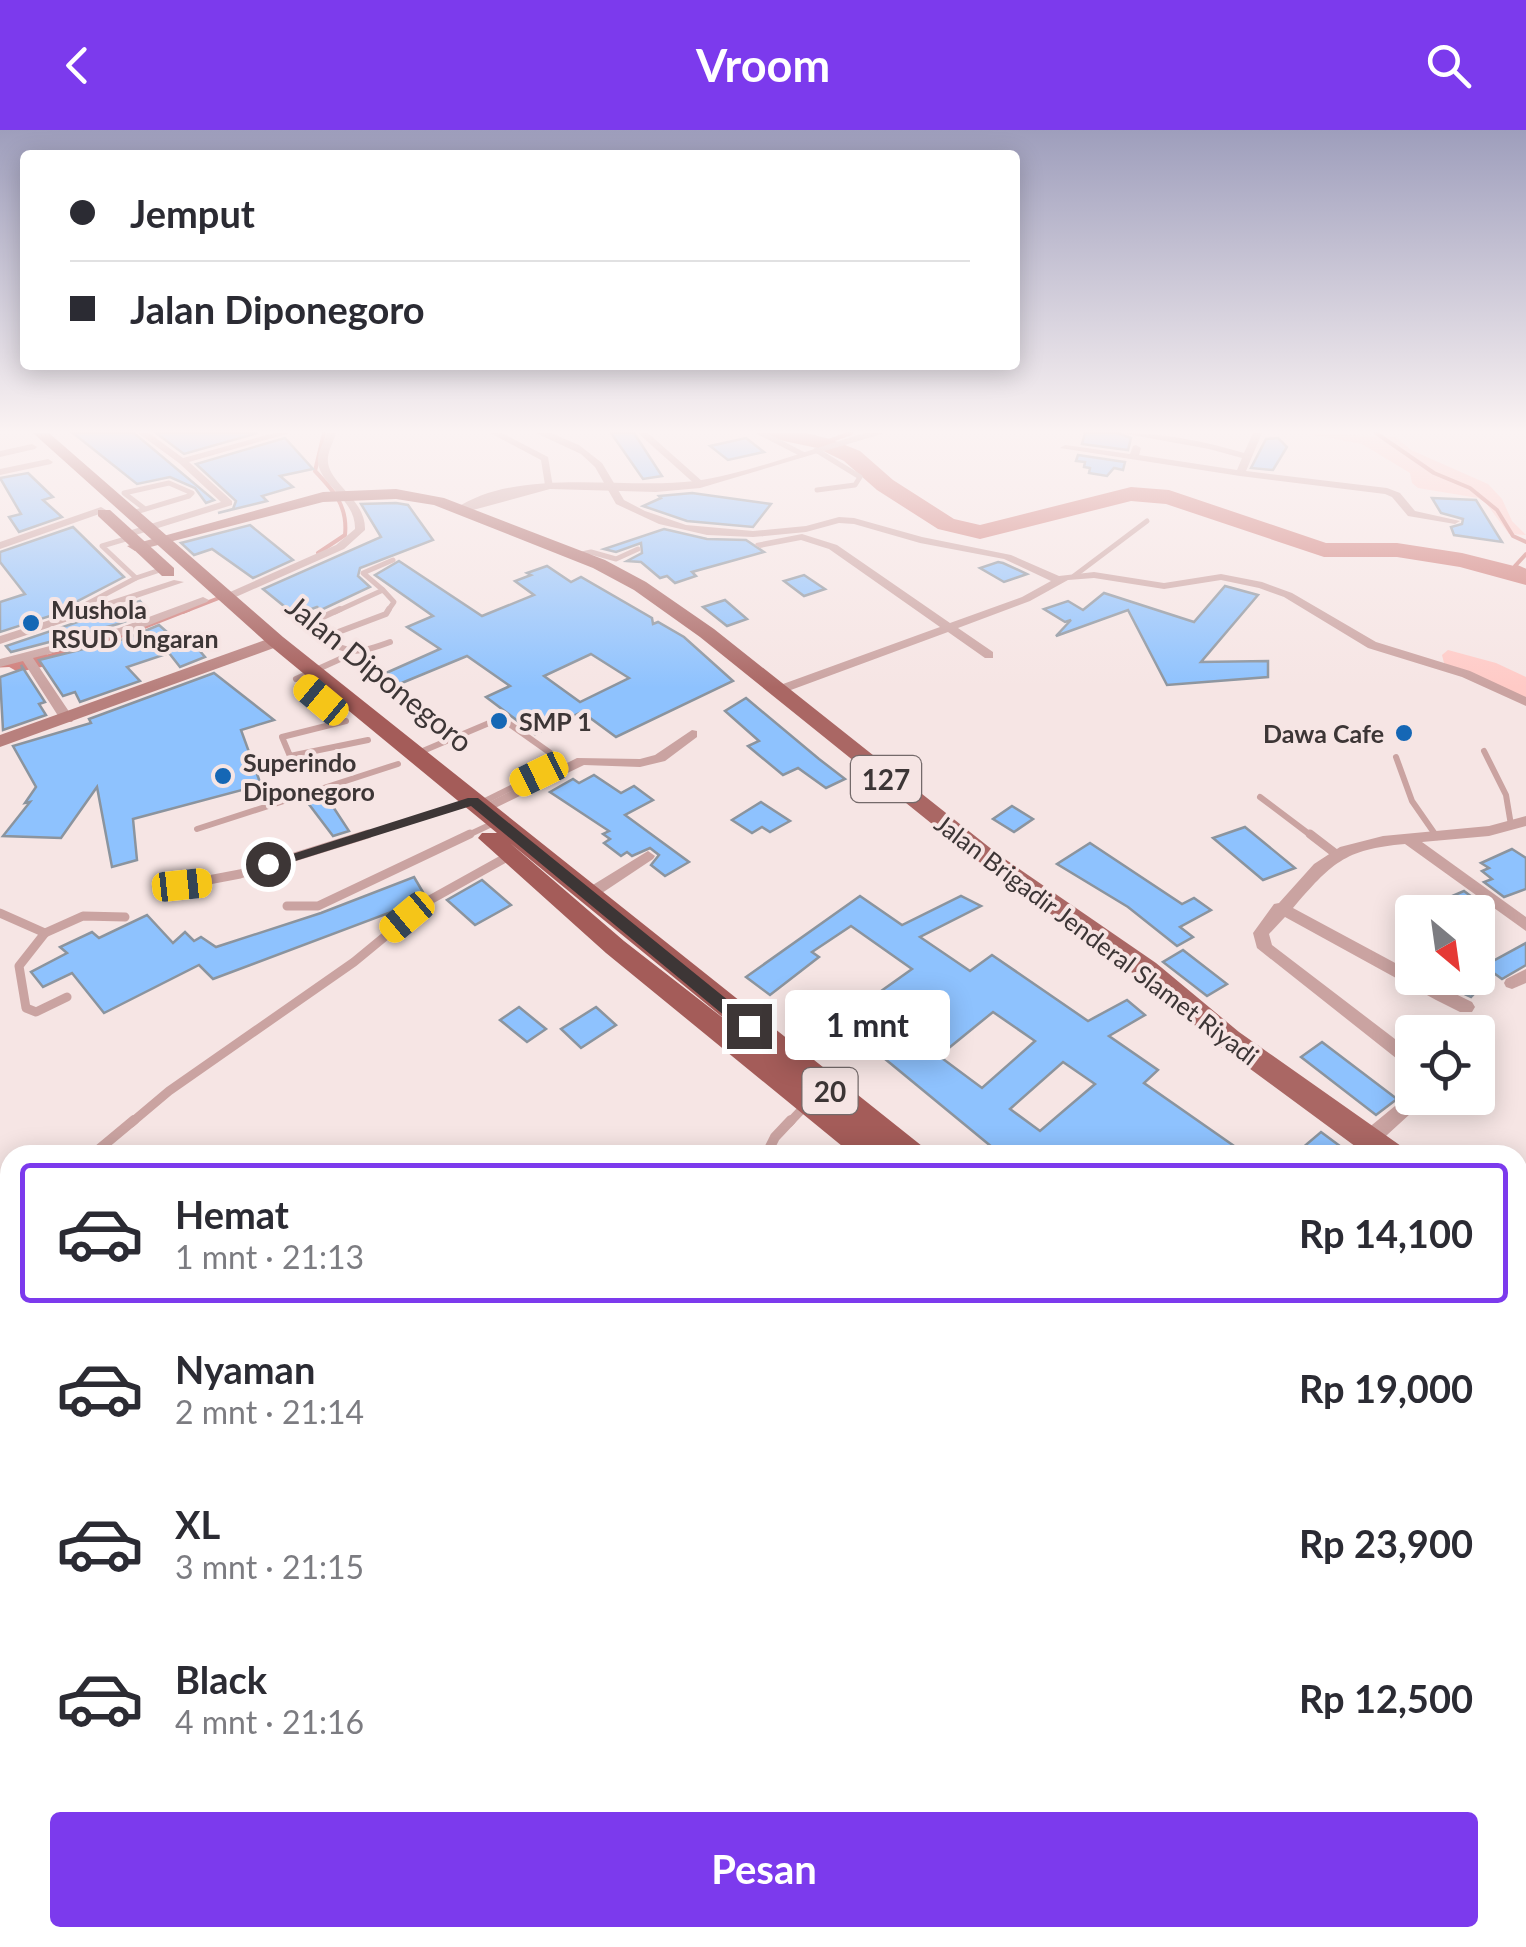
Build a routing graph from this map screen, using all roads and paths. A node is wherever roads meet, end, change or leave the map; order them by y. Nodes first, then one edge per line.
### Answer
1 (79, 518) edge
2 (109, 518) edge
3 (141, 518) edge
4 (193, 518) edge
5 (228, 518) edge
6 (362, 518) edge
7 (484, 518) edge
8 (660, 518) edge
9 (1432, 518) edge
10 (1147, 521) dead end
11 (1455, 522) dead end
12 (152, 534) junction
13 (130, 540) junction
14 (760, 545) dead end
15 (0, 546) edge
16 (638, 549) dead end
17 (577, 555) junction
18 (393, 560) dead end
19 (163, 569) junction
20 (1074, 576) junction
21 (136, 578) junction
22 (1059, 580) junction
23 (178, 582) junction
24 (383, 590) junction
25 (218, 601) junction
26 (83, 612) junction
27 (950, 627) junction
28 (324, 637) junction
29 (0, 640) edge
30 (390, 642) dead end
31 (268, 644) junction
32 (351, 654) junction
33 (989, 655) dead end
34 (28, 659) junction
35 (0, 663) edge
36 (305, 675) junction
37 (776, 690) junction
38 (1526, 702) edge
39 (67, 718) junction
40 (346, 721) junction
41 (320, 728) junction
42 (692, 734) dead end
43 (368, 740) junction
44 (0, 741) edge
45 (332, 747) junction
46 (1484, 751) dead end
47 (1396, 757) dead end
48 (407, 759) junction
49 (1260, 797) dead end
50 (478, 812) junction
51 (1518, 823) edge
52 (197, 829) dead end
53 (1437, 837) junction
54 (1408, 839) junction
55 (1336, 854) junction
56 (509, 856) junction
57 (648, 856) dead end
58 (182, 885) dead end
59 (588, 895) junction
60 (287, 906) dead end
61 (1280, 908) junction
62 (0, 913) edge
63 (125, 917) dead end
64 (1526, 925) edge
65 (45, 933) junction
66 (68, 996) dead end
67 (1466, 1007) dead end
68 (1395, 1048) edge
69 (782, 1068) junction
70 (808, 1103) junction
71 (1397, 1115) edge
72 (1368, 1140) junction
73 (104, 1145) edge
74 (771, 1145) edge
75 (880, 1145) edge
76 (883, 1145) edge
77 (1375, 1145) edge

1 - 15 street
2 - 13 highway, Jalan Diponegoro / 20
3 - 12 highway, Jalan Diponegoro / 20
4 - 12 street
5 - 12 main road, Jalan Brigadir Jenderal Slamet Riyadi / 127
6 - 25 street
7 - 17 main road, Jalan Brigadir Jenderal Slamet Riyadi / 127
8 - 22 street
9 - 11 street
10 - 20 lane
12 - 13 main road, Jalan Brigadir Jenderal Slamet Riyadi
12 - 25 highway, Jalan Diponegoro / 20
13 - 19 highway, Jalan Diponegoro / 20
13 - 21 lane
14 - 27 street
16 - 17 lane
17 - 37 main road, Jalan Brigadir Jenderal Slamet Riyadi / 127
18 - 24 lane
19 - 21 lane
19 - 23 highway, Jalan Diponegoro / 20
20 - 22 street
20 - 38 street
21 - 26 lane
22 - 27 street
23 - 25 highway, Jalan Diponegoro / 20
23 - 26 street
24 - 28 lane
24 - 28 lane
25 - 31 highway, Jalan Diponegoro / 20
25 - 34 street
26 - 29 street
27 - 33 street
27 - 37 street
28 - 32 lane
30 - 32 lane
31 - 36 highway, Jalan Diponegoro / 20
31 - 39 main road
32 - 36 lane
34 - 35 street
34 - 39 street
36 - 40 highway, Jalan Diponegoro / 20
36 - 48 highway, Jalan Diponegoro / 20
37 - 72 main road, Jalan Brigadir Jenderal Slamet Riyadi / 127
39 - 44 main road
40 - 41 lane
40 - 43 highway, Jalan Diponegoro / 20
41 - 45 lane
41 - 45 lane
42 - 50 street
43 - 45 lane
43 - 48 highway, Jalan Diponegoro / 20
46 - 51 lane
47 - 53 lane
48 - 50 highway, Jalan Diponegoro / 20
48 - 50 lane
48 - 52 lane
49 - 55 lane
50 - 56 highway, Jalan Diponegoro / 20
50 - 58 lane
50 - 59 highway, Jalan Diponegoro / 20
50 - 60 lane
51 - 53 street
53 - 54 street
54 - 55 street
54 - 64 street
55 - 61 street
56 - 69 highway, Jalan Diponegoro / 20
56 - 73 lane
57 - 59 street
59 - 69 highway, Jalan Diponegoro / 20
61 - 67 street
61 - 68 street
62 - 65 lane
63 - 65 lane
65 - 66 lane
69 - 70 highway, Jalan Diponegoro / 20
69 - 76 highway, Jalan Diponegoro / 20
70 - 74 lane
70 - 75 highway, Jalan Diponegoro / 20
71 - 72 street
72 - 77 main road, Jalan Brigadir Jenderal Slamet Riyadi / 127

